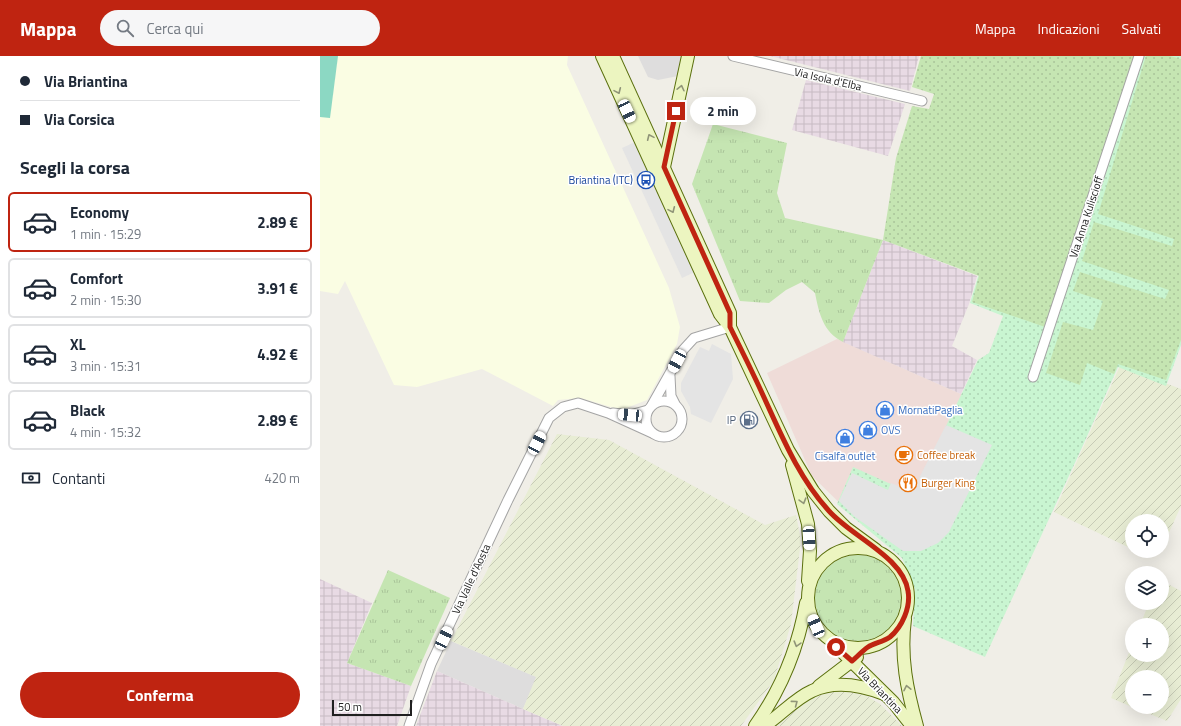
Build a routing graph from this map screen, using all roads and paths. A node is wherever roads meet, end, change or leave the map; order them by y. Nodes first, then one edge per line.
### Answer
1 (602, 56) edge
2 (613, 56) edge
3 (688, 56) edge
4 (733, 56) edge
5 (1140, 56) edge
6 (922, 101) dead end
7 (664, 167) junction
8 (730, 327) junction
9 (671, 373) junction
10 (1033, 377) dead end
11 (675, 404) junction
12 (650, 408) junction
13 (608, 413) junction
14 (652, 433) junction
15 (788, 450) junction
16 (876, 550) junction
17 (808, 591) junction
18 (905, 617) junction
19 (828, 639) junction
20 (869, 647) junction
21 (852, 661) junction
22 (811, 691) junction
23 (884, 694) junction
24 (409, 726) edge
25 (755, 726) edge
26 (764, 726) edge
27 (912, 726) edge
28 (917, 726) edge

1 -> 8 main road
7 -> 2 main road
7 -> 3 main road
4 - 6 street, Via Isola d'Elba
5 - 10 street, Via Anna Kuliscioff
7 - 8 main road
8 - 9 street
8 - 15 main road
9 - 11 street
9 - 12 street
11 - 12 street
11 - 14 street
12 - 13 street
12 - 14 street
13 - 14 street
13 - 24 street, Via Valle d'Aosta
15 - 16 main road
15 -> 17 main road
16 - 17 main road
16 - 18 main road
17 - 19 main road
17 -> 25 main road
18 - 20 main road
28 -> 18 main road, Via Briantina
19 - 20 main road
19 - 21 main road, Via Briantina
20 - 21 main road
21 - 22 main road
21 - 23 main road, Via Briantina
22 - 23 main road
26 -> 22 main road
23 - 27 main road, Via Briantina

